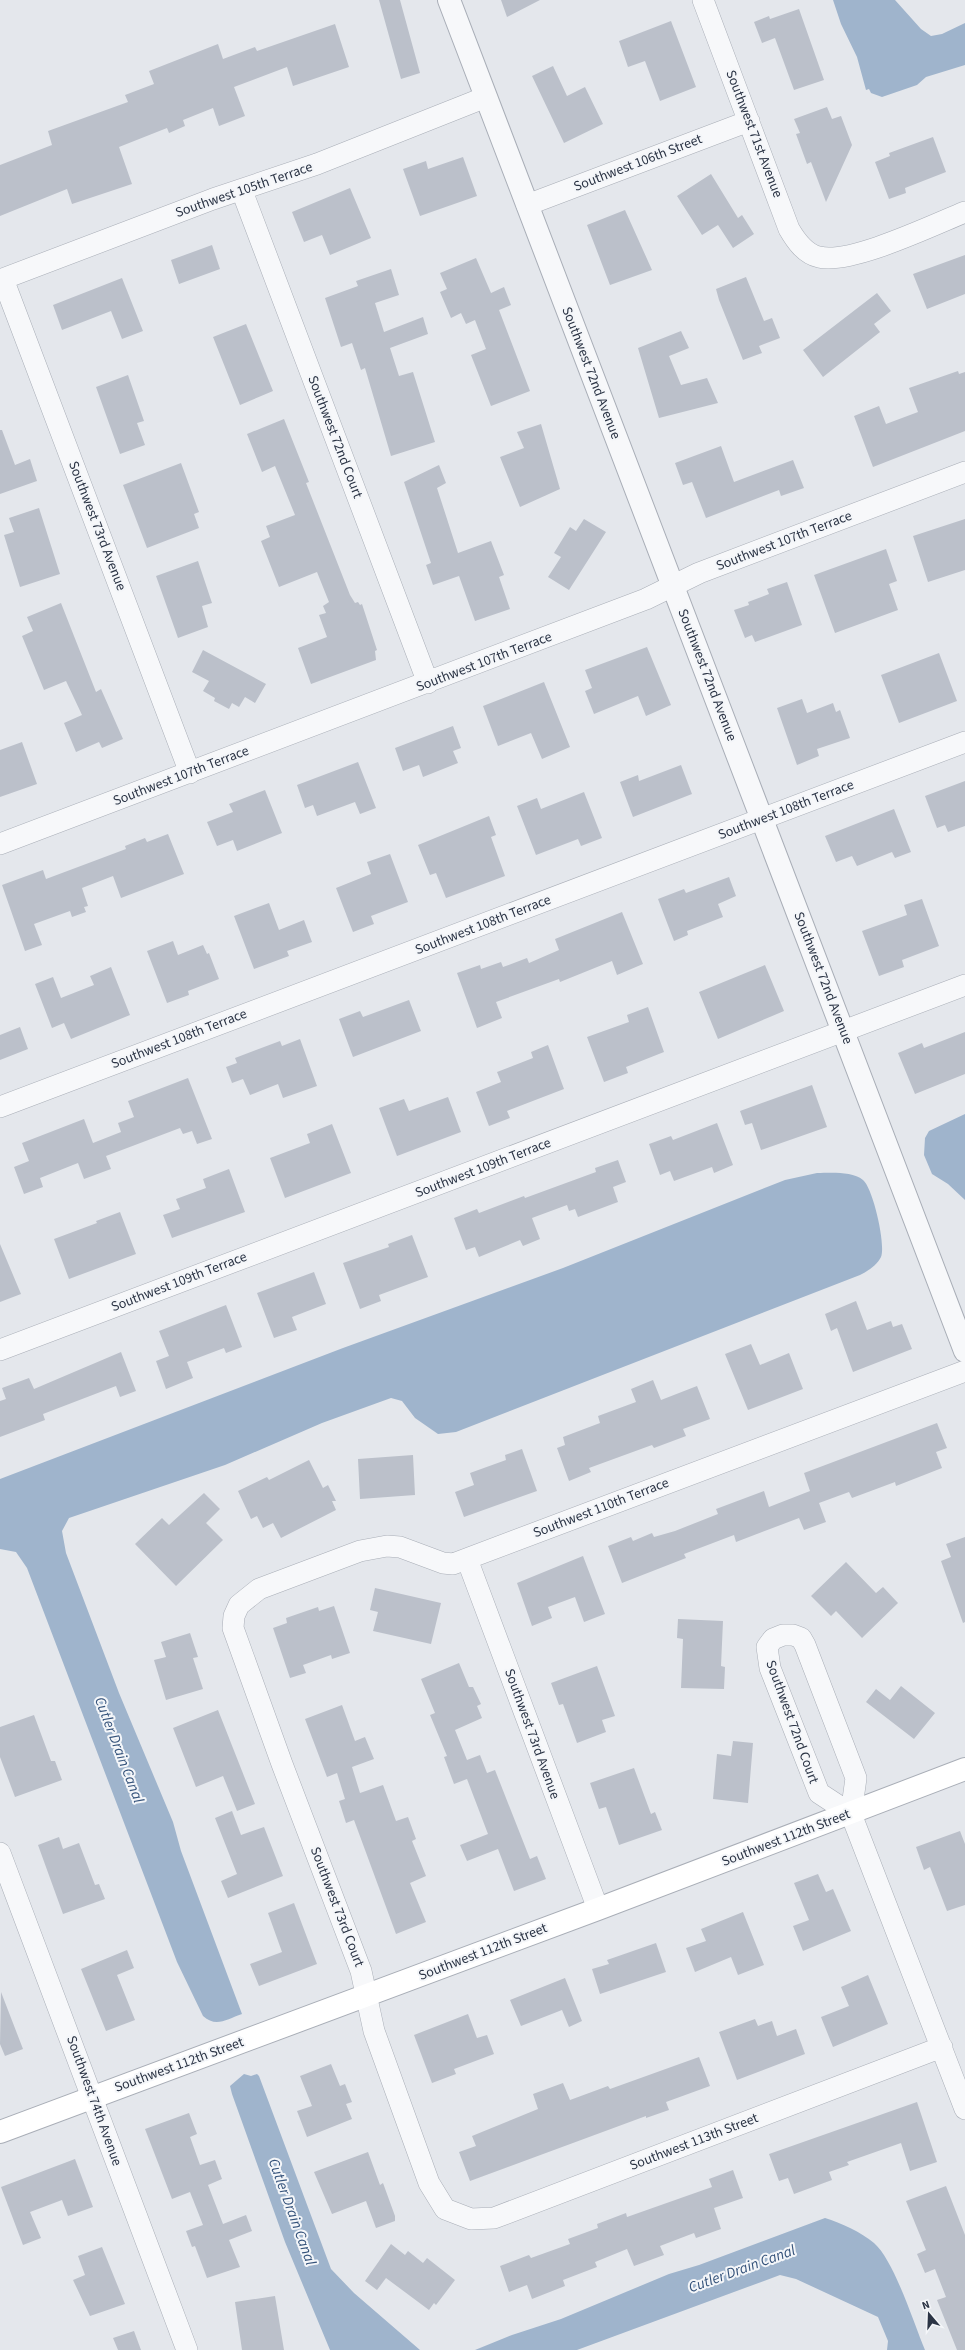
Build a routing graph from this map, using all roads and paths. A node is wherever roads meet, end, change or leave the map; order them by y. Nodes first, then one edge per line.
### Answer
1 (449, 0) edge
2 (703, 0) edge
3 (486, 97) junction
4 (749, 121) junction
5 (242, 191) junction
6 (527, 205) junction
7 (965, 212) edge
8 (1, 279) edge
9 (965, 472) edge
10 (673, 587) junction
11 (428, 683) junction
12 (965, 742) edge
13 (190, 773) junction
14 (763, 819) junction
15 (0, 844) edge
16 (965, 985) edge
17 (843, 1031) junction
18 (0, 1107) edge
19 (0, 1350) edge
20 (965, 1351) edge
21 (965, 1371) edge
22 (467, 1559) junction
23 (239, 1605) joint
24 (965, 1769) edge
25 (851, 1814) junction
26 (0, 1853) edge
27 (598, 1909) junction
28 (367, 1996) junction
29 (942, 2047) junction
30 (93, 2097) junction
31 (965, 2109) edge
32 (0, 2132) edge
33 (445, 2209) joint
34 (187, 2350) edge

1 - 3 street, Southwest 72nd Avenue
2 - 4 street, Southwest 71st Avenue
3 - 5 street, Southwest 105th Terrace
3 - 6 street, Southwest 72nd Avenue
4 - 6 street, Southwest 106th Street
4 - 7 street, Southwest 71st Avenue
5 - 8 street, Southwest 105th Terrace
5 - 11 street, Southwest 72nd Court
6 - 10 street, Southwest 72nd Avenue
8 - 13 street, Southwest 73rd Avenue
9 - 10 street, Southwest 107th Terrace
10 - 11 street, Southwest 107th Terrace
10 - 14 street, Southwest 72nd Avenue
11 - 13 street, Southwest 107th Terrace
12 - 14 street, Southwest 108th Terrace
13 - 15 street, Southwest 107th Terrace
14 - 17 street, Southwest 72nd Avenue
14 - 18 street, Southwest 108th Terrace
16 - 17 street, Southwest 109th Terrace
17 - 19 street, Southwest 109th Terrace
17 - 20 street, Southwest 72nd Avenue
21 - 22 street, Southwest 110th Terrace
22 - 23 street, Southwest 110th Terrace
22 - 27 street, Southwest 73rd Avenue
23 - 28 street, Southwest 73rd Court
24 - 25 main road, Southwest 112th Street
25 - 25 street, Southwest 72nd Court
25 - 27 main road, Southwest 112th Street
25 - 29 street, Southwest 72nd Court
26 - 30 street, Southwest 74th Avenue
27 - 28 main road, Southwest 112th Street
28 - 30 main road, Southwest 112th Street
28 - 33 street, Southwest 73rd Court
29 - 31 street, Southwest 72nd Court
29 - 33 street, Southwest 113th Street
30 - 32 main road, Southwest 112th Street
30 - 34 street, Southwest 74th Avenue

